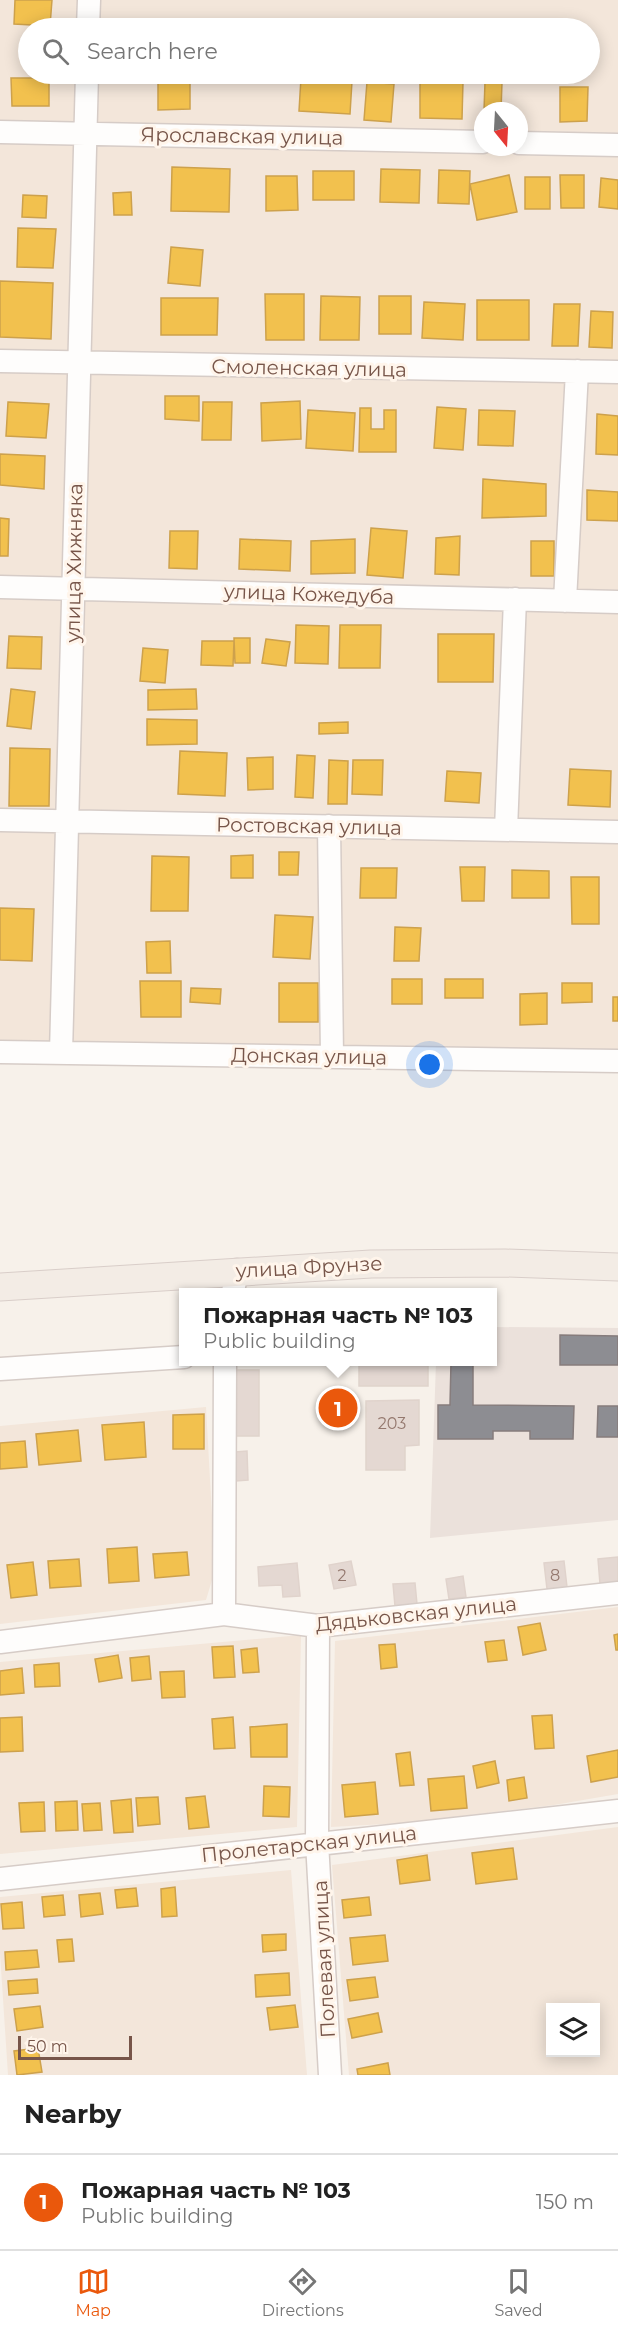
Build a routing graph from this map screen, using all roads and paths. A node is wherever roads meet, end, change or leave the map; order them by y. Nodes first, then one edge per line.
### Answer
1 (89, 0) edge
2 (88, 18) edge
3 (87, 84) edge
4 (0, 132) edge
5 (85, 133) junction
6 (474, 142) edge
7 (528, 143) edge
8 (618, 145) edge
9 (0, 361) edge
10 (79, 364) junction
11 (577, 372) junction
12 (618, 372) edge
13 (0, 587) edge
14 (74, 588) junction
15 (515, 599) junction
16 (565, 601) junction
17 (618, 602) edge
18 (0, 820) edge
19 (67, 822) junction
20 (329, 826) junction
21 (506, 830) junction
22 (618, 832) edge
23 (0, 1052) edge
24 (61, 1053) junction
25 (332, 1056) junction
26 (618, 1061) edge
27 (618, 1267) edge
28 (235, 1281) edge
29 (0, 1287) edge
30 (179, 1357) edge
31 (225, 1366) edge
32 (0, 1369) edge
33 (618, 1593) edge
34 (224, 1614) junction
35 (318, 1626) junction
36 (0, 1642) edge
37 (618, 1811) edge
38 (317, 1842) junction
39 (0, 1879) edge
40 (330, 2075) edge

1 - 2 street
3 - 5 street, улица Хижняка
4 - 5 street, Ярославская улица
5 - 6 street, Ярославская улица
5 - 10 street, улица Хижняка
7 - 8 street
9 - 10 street, Смоленская улица
10 - 11 street, Смоленская улица
10 - 14 street, улица Хижняка
11 - 12 street, Смоленская улица
11 - 16 street
13 - 14 street, улица Кожедуба
14 - 15 street, улица Кожедуба
14 - 19 street, улица Хижняка
15 - 16 street, улица Кожедуба
15 - 21 street
16 - 17 street, улица Кожедуба
18 - 19 street, Ростовская улица
19 - 20 street, Ростовская улица
19 - 24 street, улица Хижняка
20 - 21 street, Ростовская улица
20 - 25 street
21 - 22 street, Ростовская улица
23 - 24 street, Донская улица
24 - 25 street, Донская улица
25 - 26 street, Донская улица
27 - 28 main road, улица Фрунзе
28 - 29 main road, улица Фрунзе
30 - 32 street
31 - 34 street
33 - 35 street, Дядьковская улица
34 - 35 street, Дядьковская улица
34 - 36 street, Дядьковская улица
35 - 38 street, Полевая улица
37 - 38 street, Пролетарская улица
38 - 39 street, Пролетарская улица
38 - 40 street, Полевая улица

